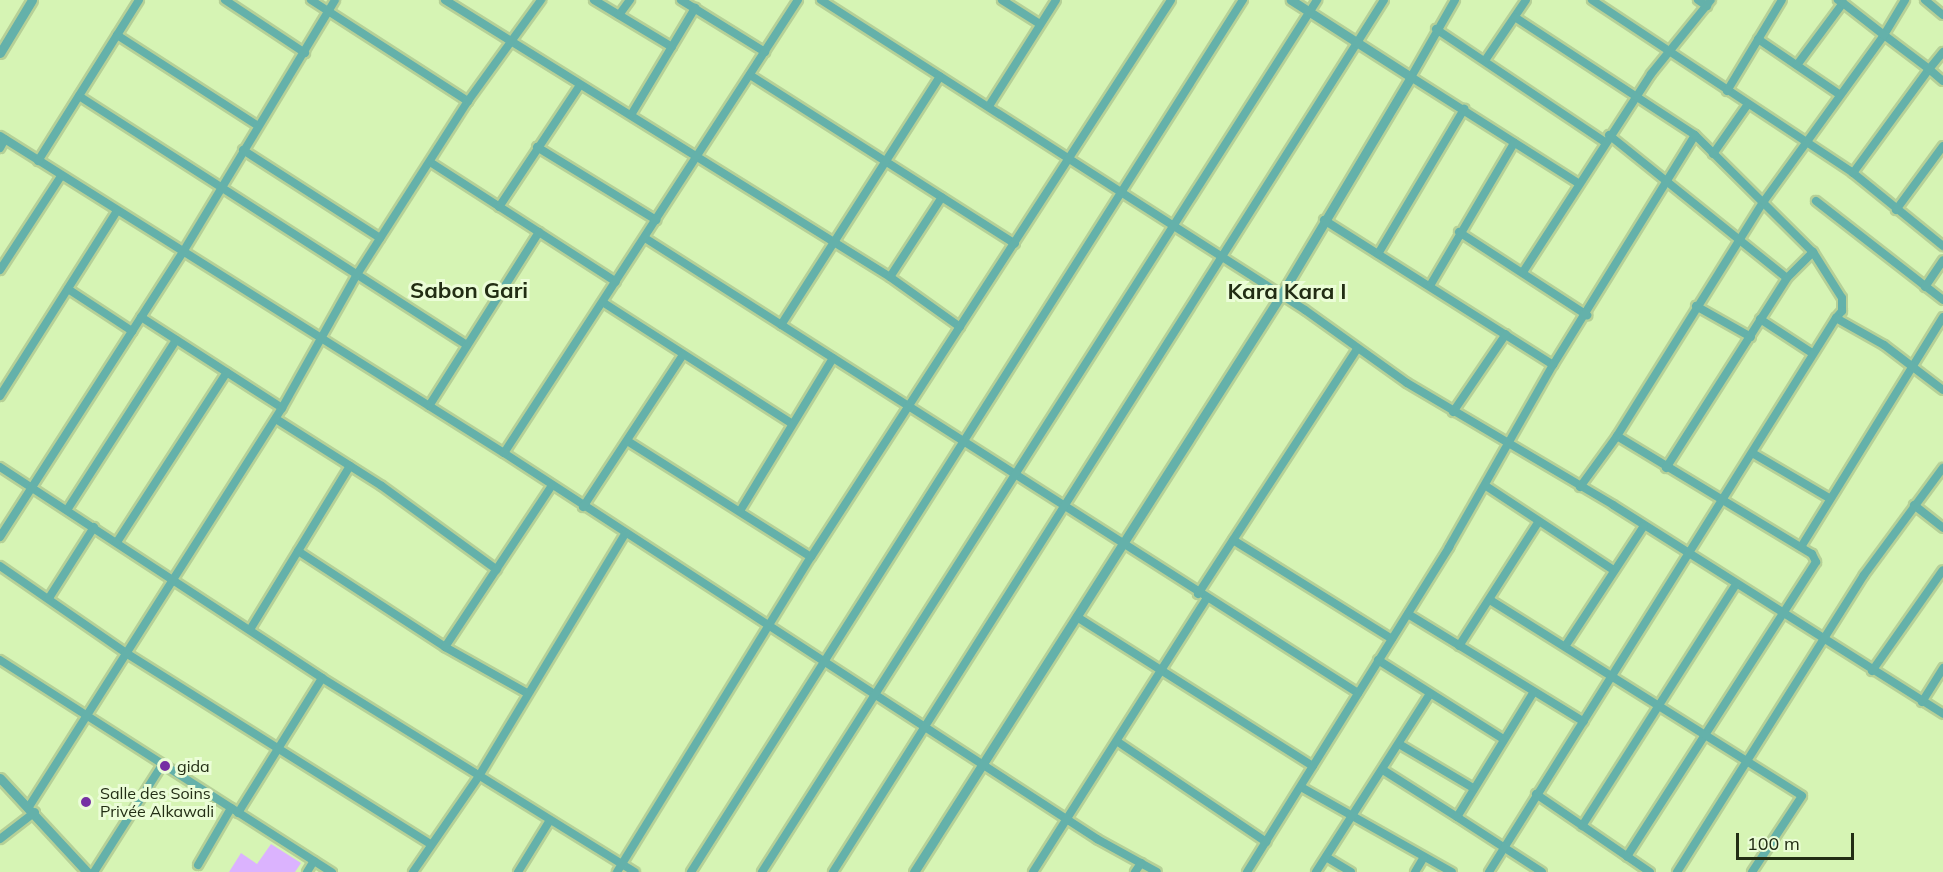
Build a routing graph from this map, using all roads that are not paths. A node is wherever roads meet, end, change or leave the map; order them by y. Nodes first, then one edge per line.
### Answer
1 (32, 0) edge
2 (140, 0) edge
3 (225, 0) edge
4 (311, 0) edge
5 (335, 0) edge
6 (445, 0) edge
7 (541, 0) edge
8 (594, 0) edge
9 (630, 0) edge
10 (681, 0) edge
11 (798, 0) edge
12 (821, 0) edge
13 (1002, 0) edge
14 (1056, 0) edge
15 (1171, 0) edge
16 (1243, 0) edge
17 (1291, 0) edge
18 (1317, 0) edge
19 (1384, 0) edge
20 (1455, 0) edge
21 (1526, 0) edge
22 (1593, 0) edge
23 (1698, 0) edge
24 (1782, 0) edge
25 (1905, 0) edge
26 (1924, 0) edge
27 (1841, 2) edge
28 (1709, 3) edge
29 (695, 8) junction
30 (328, 10) junction
31 (1310, 12) junction
32 (619, 15) junction
33 (1943, 15) edge
34 (1515, 17) junction
35 (1040, 24) junction
36 (1436, 29) junction
37 (1884, 34) junction
38 (117, 35) junction
39 (1758, 39) junction
40 (512, 41) junction
41 (1356, 43) junction
42 (672, 47) junction
43 (1670, 49) junction
44 (765, 52) junction
45 (1943, 52) edge
46 (0, 53) edge
47 (305, 53) junction
48 (1486, 59) junction
49 (1797, 65) junction
50 (1929, 69) junction
51 (750, 75) junction
52 (940, 76) junction
53 (1411, 77) junction
54 (1943, 81) edge
55 (580, 85) junction
56 (1727, 91) junction
57 (1839, 94) junction
58 (1637, 95) junction
59 (79, 96) junction
60 (468, 101) junction
61 (1748, 104) junction
62 (989, 106) junction
63 (1464, 109) junction
64 (631, 115) junction
65 (258, 126) junction
66 (1695, 135) junction
67 (3, 138) edge
68 (1607, 139) junction
69 (1514, 143) junction
70 (1807, 143) junction
71 (1943, 146) edge
72 (537, 147) junction
73 (0, 148) edge
74 (243, 150) junction
75 (1713, 154) junction
76 (698, 157) junction
77 (1067, 159) junction
78 (38, 161) junction
79 (888, 161) junction
80 (430, 162) junction
81 (1853, 173) junction
82 (61, 177) junction
83 (1667, 179) junction
84 (1578, 183) junction
85 (221, 188) junction
86 (1122, 192) junction
87 (942, 197) junction
88 (1764, 201) junction
89 (1816, 201) dead end
90 (499, 207) junction
91 (1896, 210) junction
92 (117, 211) junction
93 (656, 220) junction
94 (1324, 220) junction
95 (1171, 224) junction
96 (539, 232) junction
97 (1459, 232) junction
98 (380, 238) junction
99 (645, 238) junction
100 (1741, 239) junction
101 (832, 241) junction
102 (1015, 244) junction
103 (1943, 246) edge
104 (183, 252) junction
105 (1813, 252) junction
106 (1378, 254) junction
107 (1222, 256) junction
108 (1943, 260) edge
109 (0, 270) edge
110 (1523, 272) junction
111 (356, 276) junction
112 (890, 277) junction
113 (1787, 278) junction
114 (616, 282) junction
115 (1431, 284) junction
116 (1925, 287) junction
117 (68, 288) junction
118 (1281, 295) junction
119 (1943, 300) edge
120 (604, 303) junction
121 (1695, 306) junction
122 (1587, 315) junction
123 (141, 317) junction
124 (1943, 317) edge
125 (1836, 318) junction
126 (1760, 319) junction
127 (781, 325) junction
128 (960, 327) junction
129 (132, 331) junction
130 (1506, 334) junction
131 (1751, 337) junction
132 (322, 339) junction
133 (176, 340) junction
134 (467, 345) junction
135 (1357, 349) junction
136 (1812, 353) junction
137 (683, 355) junction
138 (833, 358) junction
139 (1553, 365) junction
140 (1910, 366) junction
141 (227, 372) junction
142 (0, 379) edge
143 (9, 384) junction
144 (1943, 390) edge
145 (0, 396) edge
146 (910, 405) junction
147 (429, 406) junction
148 (282, 408) junction
149 (1453, 412) junction
150 (276, 419) junction
151 (791, 423) junction
152 (1617, 436) junction
153 (963, 441) junction
154 (628, 442) junction
155 (1510, 446) junction
156 (504, 453) junction
157 (1754, 454) junction
158 (350, 466) junction
159 (0, 467) edge
160 (1666, 468) junction
161 (1943, 468) edge
162 (1014, 474) junction
163 (1486, 486) junction
164 (551, 487) junction
165 (1580, 487) junction
166 (31, 488) junction
167 (1829, 498) junction
168 (1722, 500) junction
169 (1064, 505) junction
170 (1914, 505) junction
171 (583, 507) junction
172 (67, 510) junction
173 (740, 511) junction
174 (1539, 521) junction
175 (1644, 526) junction
176 (94, 527) junction
177 (1943, 528) edge
178 (625, 534) junction
179 (0, 537) edge
180 (1233, 540) junction
181 (117, 542) junction
182 (1122, 543) junction
183 (1801, 547) junction
184 (298, 551) junction
185 (1690, 555) junction
186 (811, 557) junction
187 (0, 566) edge
188 (1612, 568) junction
189 (497, 570) junction
190 (1943, 570) edge
191 (173, 579) junction
192 (1737, 584) junction
193 (1198, 594) junction
194 (49, 598) junction
195 (1206, 599) junction
196 (1490, 600) junction
197 (1782, 611) junction
198 (1408, 614) junction
199 (1077, 617) junction
200 (251, 628) junction
201 (770, 628) junction
202 (1392, 639) junction
203 (1823, 640) junction
204 (1566, 645) junction
205 (1459, 646) junction
206 (445, 647) junction
207 (126, 652) junction
208 (0, 660) edge
209 (1378, 660) junction
210 (824, 663) junction
211 (1943, 668) edge
212 (1872, 671) junction
213 (1161, 672) junction
214 (1614, 675) junction
215 (322, 678) junction
216 (527, 693) junction
217 (1358, 693) junction
218 (1533, 693) junction
219 (874, 694) junction
220 (1430, 694) junction
221 (1922, 702) junction
222 (1661, 703) junction
223 (1943, 714) edge
224 (88, 718) junction
225 (1584, 722) junction
226 (928, 726) junction
227 (1706, 732) junction
228 (1502, 738) junction
229 (1118, 742) junction
230 (1399, 744) junction
231 (279, 747) junction
232 (1746, 759) junction
233 (983, 764) junction
234 (162, 765) junction
235 (1313, 766) junction
236 (1383, 770) junction
237 (479, 776) junction
238 (0, 778) edge
239 (1301, 787) junction
240 (1473, 788) junction
241 (1536, 794) junction
242 (32, 809) junction
243 (234, 811) junction
244 (1352, 816) junction
245 (1457, 817) junction
246 (1066, 819) junction
247 (550, 820) junction
248 (1582, 826) junction
249 (0, 839) edge
250 (1266, 842) junction
251 (431, 844) junction
252 (1504, 848) junction
253 (1627, 856) junction
254 (1326, 857) junction
255 (1425, 857) junction
256 (314, 861) junction
257 (1141, 863) junction
258 (622, 864) junction
259 (198, 865) dead end
260 (87, 872) edge
261 (94, 872) edge
262 (307, 872) edge
263 (332, 872) edge
264 (413, 872) edge
265 (518, 872) edge
266 (617, 872) edge
267 (635, 872) edge
268 (691, 872) edge
269 (762, 872) edge
270 (833, 872) edge
271 (915, 872) edge
272 (1034, 872) edge
273 (1135, 872) edge
274 (1157, 872) edge
275 (1247, 872) edge
276 (1316, 872) edge
277 (1351, 872) edge
278 (1415, 872) edge
279 (1452, 872) edge
280 (1489, 872) edge
281 (1542, 872) edge
282 (1650, 872) edge
283 (1677, 872) edge
284 (1752, 872) edge

1 - 46 street
2 - 38 street
3 - 47 street
4 - 30 street
5 - 30 street
6 - 40 street
7 - 40 street
8 - 32 street
9 - 32 street
10 - 29 street
11 - 44 street
12 - 52 street
13 - 35 street
14 - 35 street
15 - 77 street
16 - 86 street
17 - 31 street
18 - 31 street
19 - 41 street
20 - 36 street
21 - 34 street
22 - 43 street
23 - 28 street
24 - 39 street
25 - 37 street
26 - 33 street
27 - 37 street
27 - 49 street
28 - 43 street
29 - 42 street
29 - 44 street
30 - 47 street
30 - 60 street
31 - 41 street
31 - 95 street
32 - 42 street
34 - 48 street
34 - 58 street
35 - 62 street
36 - 48 street
36 - 53 street
37 - 50 street
37 - 57 street
38 - 59 street
38 - 65 street
39 - 49 street
39 - 56 street
40 - 55 street
40 - 60 street
41 - 53 street
41 - 107 street
42 - 64 street
43 - 56 street
43 - 58 street
44 - 51 street
45 - 50 street
47 - 65 street
48 - 68 street
49 - 57 street
50 - 54 street
50 - 81 street
51 - 76 street
51 - 79 street
52 - 62 street
52 - 79 street
53 - 63 street
53 - 94 street
55 - 64 street
55 - 72 street
56 - 61 street
57 - 70 street
58 - 66 street
58 - 68 street
59 - 78 street
59 - 85 street
60 - 80 street
61 - 70 street
61 - 75 street
62 - 77 street
63 - 69 street
63 - 106 street
64 - 76 street
65 - 74 street
66 - 75 street
66 - 83 street
67 - 73 street
67 - 78 street
68 - 83 street
68 - 84 street
69 - 84 street
69 - 97 street
70 - 81 street
70 - 88 street
71 - 91 street
72 - 90 street
72 - 93 street
74 - 85 street
74 - 98 street
75 - 88 street
76 - 93 street
76 - 101 street
77 - 86 street
77 - 102 street
78 - 82 street
79 - 87 street
79 - 101 street
80 - 90 street
80 - 98 street
81 - 91 street
82 - 92 street
82 - 109 street
83 - 100 street
83 - 122 street
84 - 110 street
85 - 104 street
85 - 111 street
86 - 95 street
86 - 153 street
87 - 102 street
87 - 112 street
88 - 100 street
88 - 105 street
89 - 116 street
90 - 96 street
91 - 103 street
92 - 104 street
92 - 117 street
93 - 99 street
94 - 106 street
94 - 118 street
95 - 107 street
95 - 162 street
96 - 114 street
96 - 134 street
97 - 110 street
97 - 115 street
98 - 111 street
99 - 114 street
99 - 127 street
100 - 113 street
100 - 121 street
101 - 112 street
101 - 127 street
102 - 128 street
104 - 123 street
104 - 132 street
105 - 113 street
105 - 125 street
106 - 115 street
107 - 118 street
107 - 169 street
108 - 116 street
110 - 122 street
111 - 132 street
111 - 134 street
112 - 128 street
113 - 126 street
114 - 120 street
115 - 130 street
116 - 119 street
117 - 129 street
117 - 143 street
118 - 135 street
118 - 182 street
120 - 137 street
120 - 156 street
121 - 131 street
121 - 152 street
122 - 139 street
123 - 129 street
123 - 133 street
124 - 140 street
125 - 136 street
125 - 140 street
126 - 131 street
126 - 136 street
127 - 138 street
128 - 146 street
129 - 166 street
130 - 139 street
130 - 149 street
131 - 160 street
132 - 147 street
132 - 148 street
133 - 141 street
133 - 172 street
134 - 147 street
135 - 149 street
135 - 180 street
136 - 157 street
137 - 151 street
137 - 154 street
138 - 146 street
138 - 151 street
139 - 155 street
140 - 144 street
140 - 167 street
141 - 148 street
141 - 181 street
142 - 143 street
143 - 145 street
146 - 153 street
146 - 186 street
147 - 156 street
148 - 150 street
149 - 155 street
150 - 158 street
150 - 191 street
151 - 173 street
152 - 160 street
152 - 165 street
153 - 162 street
153 - 210 street
154 - 171 street
154 - 173 street
155 - 163 street
155 - 165 street
156 - 164 street
157 - 167 street
157 - 168 street
158 - 184 street
158 - 189 street
159 - 166 street
160 - 168 street
161 - 170 street
162 - 169 street
162 - 219 street
163 - 174 street
163 - 198 street
164 - 171 street
164 - 189 street
165 - 175 street
166 - 172 street
166 - 179 street
167 - 183 street
168 - 183 street
168 - 185 street
169 - 182 street
169 - 226 street
170 - 177 street
170 - 203 street
171 - 178 street
172 - 176 street
173 - 186 street
174 - 188 street
174 - 196 street
175 - 185 street
175 - 188 street
176 - 181 street
176 - 194 street
178 - 201 street
178 - 216 street
180 - 193 street
180 - 202 street
181 - 191 street
182 - 193 street
182 - 199 street
183 - 197 street
184 - 200 street
184 - 206 street
185 - 192 street
185 - 214 street
186 - 201 street
187 - 194 street
188 - 204 street
189 - 206 street
190 - 212 street
191 - 200 street
191 - 207 street
192 - 197 street
192 - 222 street
193 - 195 street
194 - 207 street
195 - 213 street
195 - 217 street
196 - 204 street
196 - 205 street
197 - 203 street
197 - 227 street
198 - 202 street
198 - 205 street
199 - 213 street
199 - 233 street
200 - 215 street
201 - 210 street
201 - 258 street
202 - 209 street
203 - 212 street
203 - 232 street
204 - 214 street
205 - 218 street
206 - 216 street
207 - 224 street
207 - 231 street
208 - 224 street
209 - 217 street
209 - 220 street
210 - 219 street
210 - 268 street
211 - 221 street
212 - 221 street
213 - 229 street
213 - 235 street
214 - 222 street
214 - 225 street
215 - 231 street
215 - 237 street
216 - 237 street
217 - 235 street
218 - 225 street
218 - 228 street
219 - 226 street
219 - 269 street
220 - 228 street
220 - 230 street
221 - 223 street
222 - 227 street
222 - 248 street
224 - 234 street
224 - 242 street
225 - 241 street
226 - 233 street
226 - 270 street
227 - 232 street
227 - 253 street
228 - 240 street
229 - 246 street
229 - 250 street
230 - 236 street
230 - 240 street
231 - 243 street
231 - 251 street
232 - 283 street
232 - 284 street
233 - 246 street
233 - 271 street
234 - 243 street
234 - 261 street
235 - 239 street
236 - 244 street
236 - 245 street
237 - 247 street
237 - 251 street
238 - 242 street
239 - 244 street
239 - 250 street
240 - 245 street
241 - 248 street
241 - 252 street
242 - 249 street
242 - 260 street
243 - 256 street
243 - 259 street
244 - 254 street
244 - 255 street
245 - 252 street
246 - 257 street
246 - 272 street
247 - 258 street
247 - 265 street
248 - 253 street
250 - 275 street
251 - 264 street
252 - 280 street
252 - 281 street
253 - 282 street
254 - 276 street
254 - 277 street
255 - 278 street
255 - 279 street
256 - 262 street
256 - 263 street
257 - 273 street
257 - 274 street
258 - 266 street
258 - 267 street

